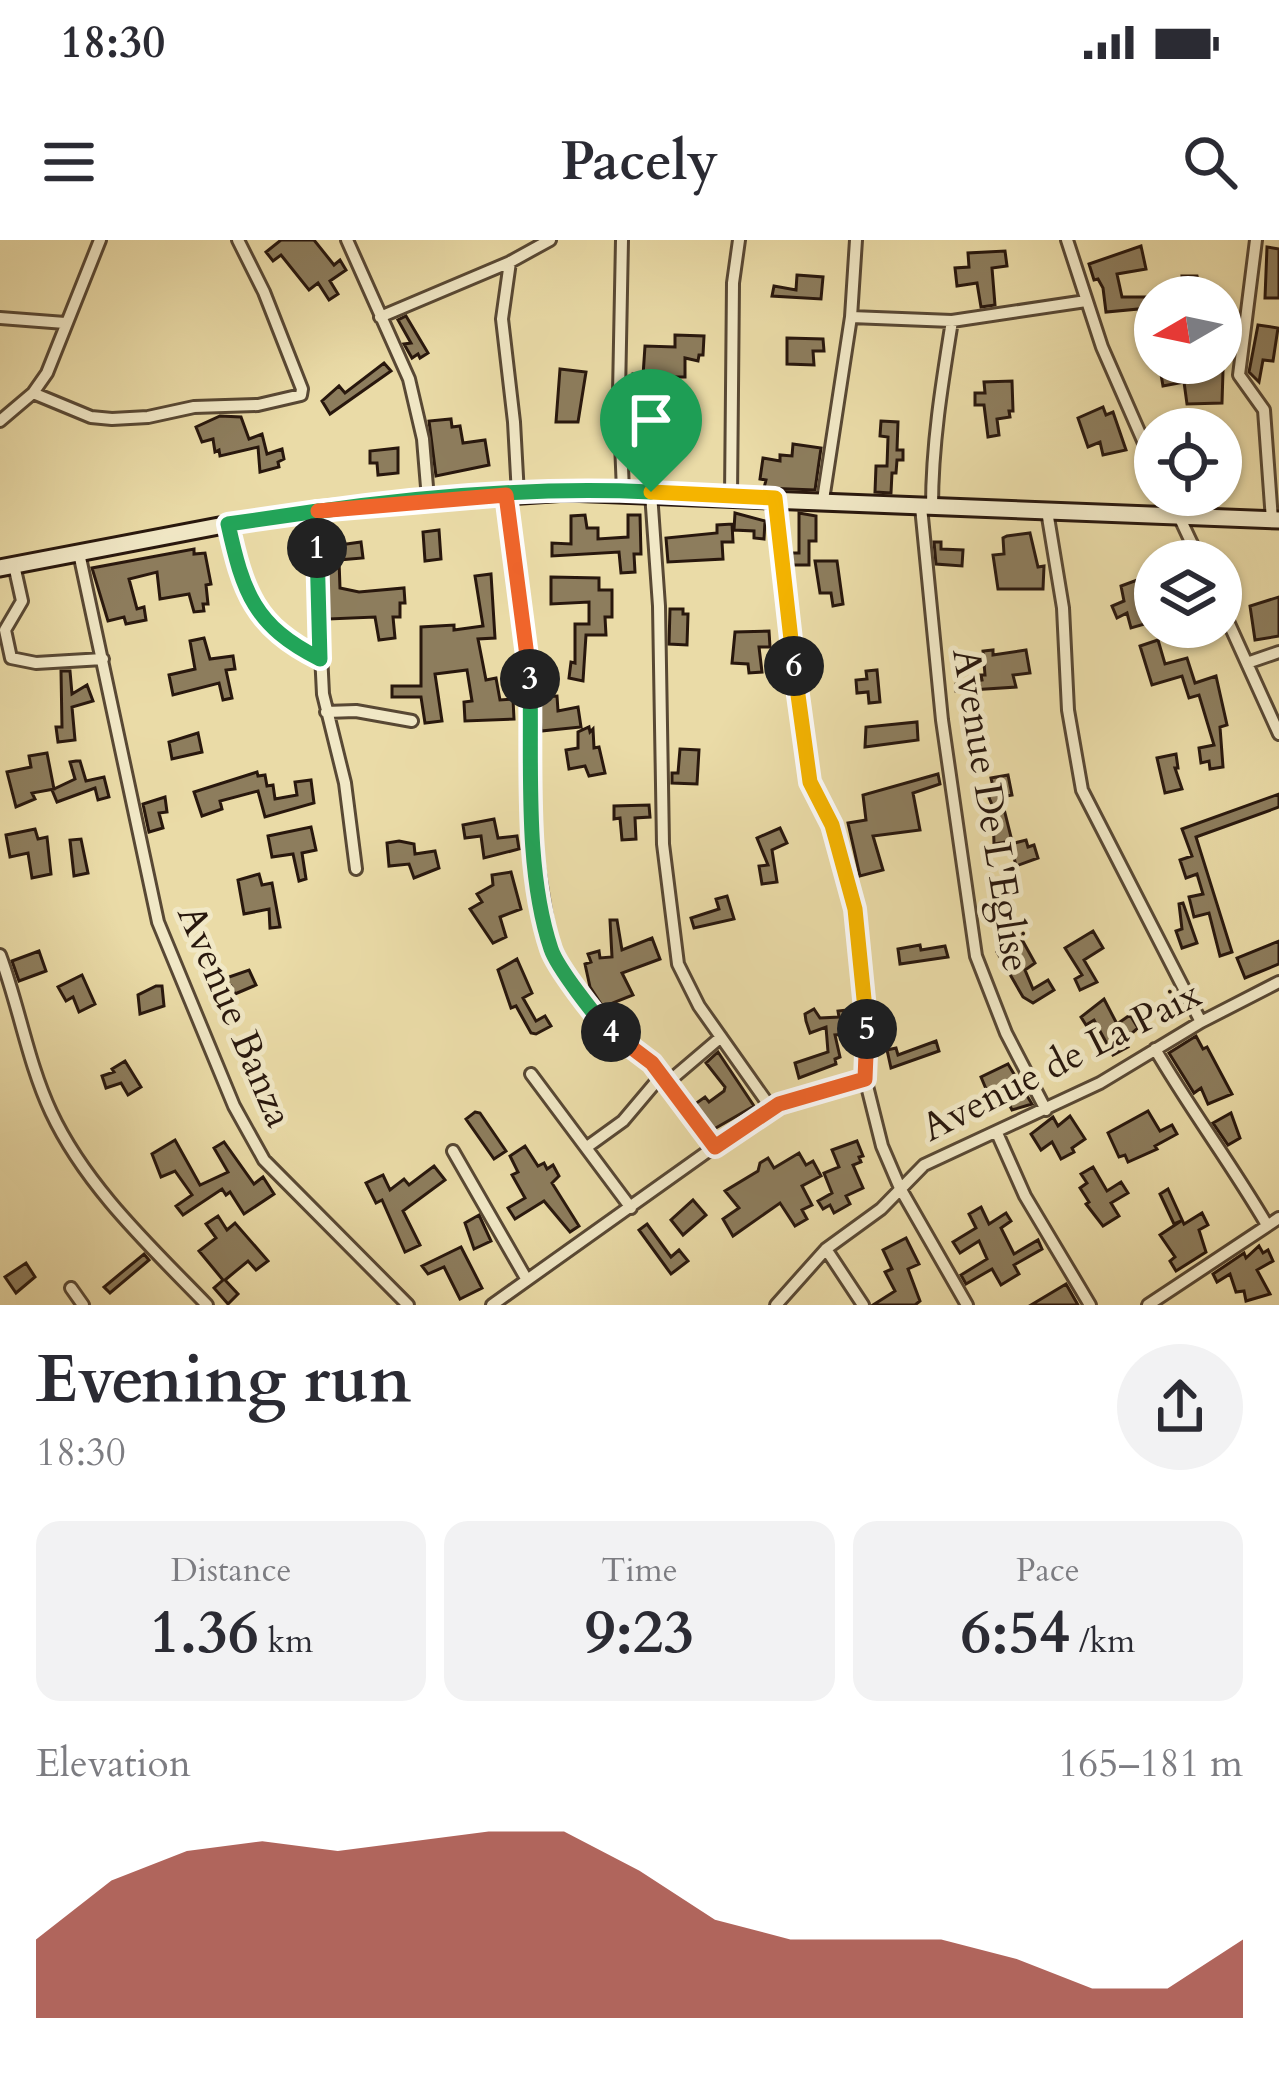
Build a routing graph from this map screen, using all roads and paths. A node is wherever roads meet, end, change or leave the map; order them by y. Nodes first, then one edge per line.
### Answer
1 (100, 240) edge
2 (238, 240) edge
3 (347, 240) edge
4 (550, 240) edge
5 (622, 240) edge
6 (739, 240) edge
7 (856, 240) edge
8 (1067, 240) edge
9 (1256, 240) edge
10 (511, 262) junction
11 (1086, 302) junction
12 (380, 316) junction
13 (851, 317) junction
14 (0, 318) edge
15 (952, 322) junction
16 (65, 323) junction
17 (33, 393) junction
18 (1134, 417) edge
19 (0, 421) edge
20 (623, 491) junction
21 (651, 492) junction
22 (512, 495) junction
23 (731, 496) junction
24 (775, 498) junction
25 (428, 500) junction
26 (824, 500) junction
27 (926, 507) junction
28 (1047, 511) junction
29 (314, 512) junction
30 (1180, 518) junction
31 (1275, 520) edge
32 (228, 524) junction
33 (1190, 540) edge
34 (79, 553) junction
35 (7, 567) edge
36 (1240, 648) edge
37 (1279, 652) edge
38 (103, 658) junction
39 (320, 659) junction
40 (1247, 663) junction
41 (326, 712) junction
42 (412, 721) dead end
43 (1279, 734) edge
44 (356, 869) dead end
45 (0, 955) edge
46 (1279, 982) edge
47 (1201, 1022) junction
48 (722, 1037) junction
49 (1156, 1049) junction
50 (531, 1074) dead end
51 (865, 1079) junction
52 (664, 1080) junction
53 (771, 1108) junction
54 (1046, 1110) junction
55 (997, 1132) junction
56 (587, 1147) junction
57 (715, 1147) junction
58 (453, 1151) dead end
59 (900, 1188) junction
60 (631, 1208) junction
61 (1275, 1225) edge
62 (826, 1249) junction
63 (527, 1280) junction
64 (71, 1288) dead end
65 (83, 1305) edge
66 (207, 1305) edge
67 (407, 1305) edge
68 (492, 1305) edge
69 (776, 1305) edge
70 (863, 1305) edge
71 (967, 1305) edge
72 (1090, 1305) edge
73 (1148, 1305) edge

1 - 16 street
2 - 17 street
3 - 12 street
4 - 10 street
5 - 20 street
6 - 23 street
7 - 13 street
8 - 11 street
9 - 31 street
10 - 12 street
10 - 22 street
11 - 15 street
11 - 18 street
12 - 25 street
13 - 15 street
13 - 26 street
14 - 16 street
15 - 27 street, Avenue De L'Eglise
16 - 17 street
17 - 19 street
20 - 21 street
20 - 22 street
21 - 23 street
21 - 48 street
22 - 25 street
22 - 52 street
23 - 24 street
24 - 26 street
24 - 51 street
25 - 29 street
26 - 27 street
27 - 28 street
27 - 54 street, Avenue De L'Eglise
28 - 30 street
28 - 47 street
29 - 32 street
29 - 39 street
30 - 31 street
30 - 33 street
32 - 34 street
32 - 39 street
34 - 35 street
34 - 38 street, Avenue Banza
35 - 38 street
36 - 40 street
37 - 40 street
38 - 67 street, Avenue Banza
39 - 41 street
40 - 43 street
41 - 42 street
41 - 44 street
45 - 66 street
46 - 47 street, Avenue de La Paix
47 - 49 street, Avenue de La Paix
48 - 52 street
48 - 53 street
49 - 54 street, Avenue de La Paix
49 - 61 street
50 - 56 street
51 - 53 street
51 - 59 street
52 - 56 street
52 - 57 street
53 - 57 street
54 - 55 street, Avenue de La Paix
55 - 59 street, Avenue de La Paix
55 - 72 street
56 - 60 street
57 - 60 street
58 - 63 street
59 - 62 street, Avenue de La Paix
59 - 71 street
60 - 63 street
61 - 73 street
62 - 69 street, Avenue de La Paix
62 - 70 street
63 - 68 street
64 - 65 street

